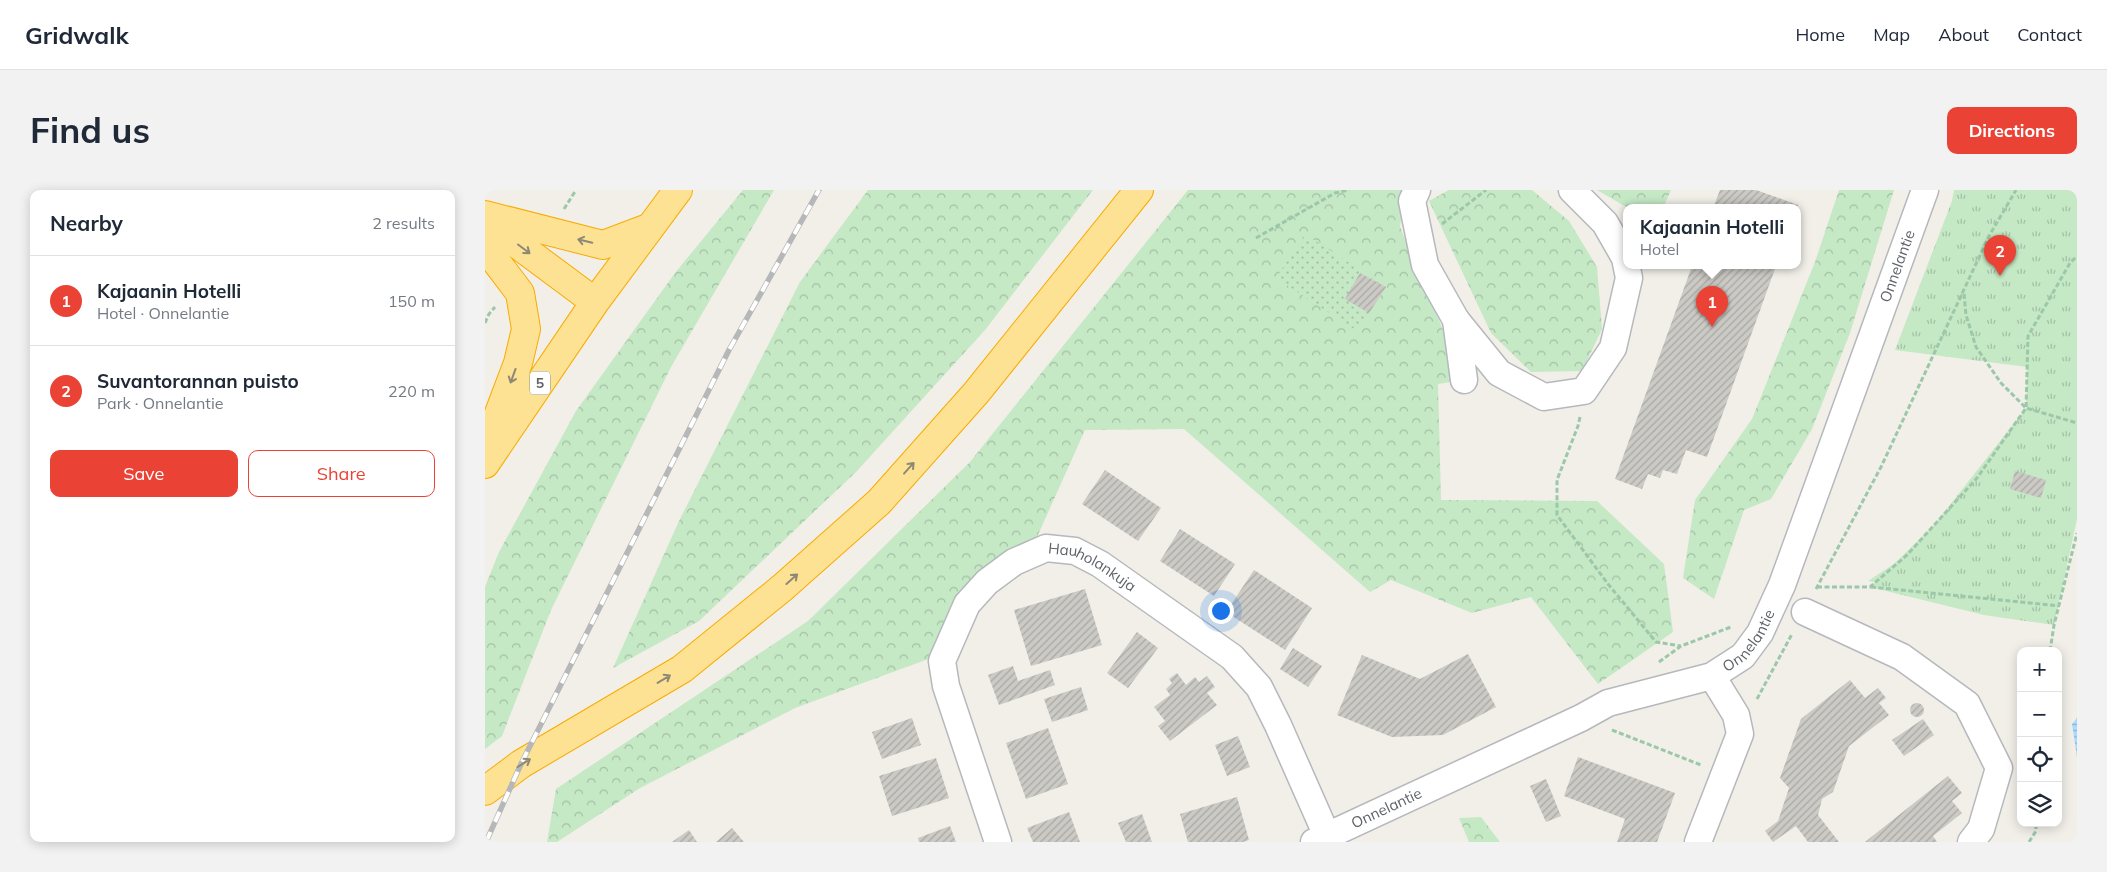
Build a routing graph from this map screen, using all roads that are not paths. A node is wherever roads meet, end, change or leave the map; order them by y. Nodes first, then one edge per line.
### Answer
1 (678, 190) edge
2 (1139, 190) edge
3 (1417, 190) edge
4 (1572, 190) edge
5 (1925, 190) edge
6 (485, 215) edge
7 (485, 220) edge
8 (648, 228) junction
9 (485, 247) edge
10 (1623, 254) edge
11 (1627, 269) edge
12 (595, 302) junction
13 (1456, 320) junction
14 (1464, 380) dead end
15 (485, 452) edge
16 (485, 464) edge
17 (1805, 612) road end
18 (1712, 676) junction
19 (485, 791) edge
20 (1320, 839) edge
21 (998, 842) edge
22 (1698, 842) edge
23 (1971, 842) edge

1 - 8 highway, 5
19 -> 2 highway
3 - 13 street
4 - 10 street
5 - 18 street, Onnelantie
8 -> 6 highway
7 -> 12 highway
8 - 12 highway, 5
9 -> 15 highway
11 - 13 street
12 - 16 highway, 5
13 - 14 street
17 - 23 street
18 - 20 street, Onnelantie
18 - 22 street
20 - 21 street, Hauholankuja

